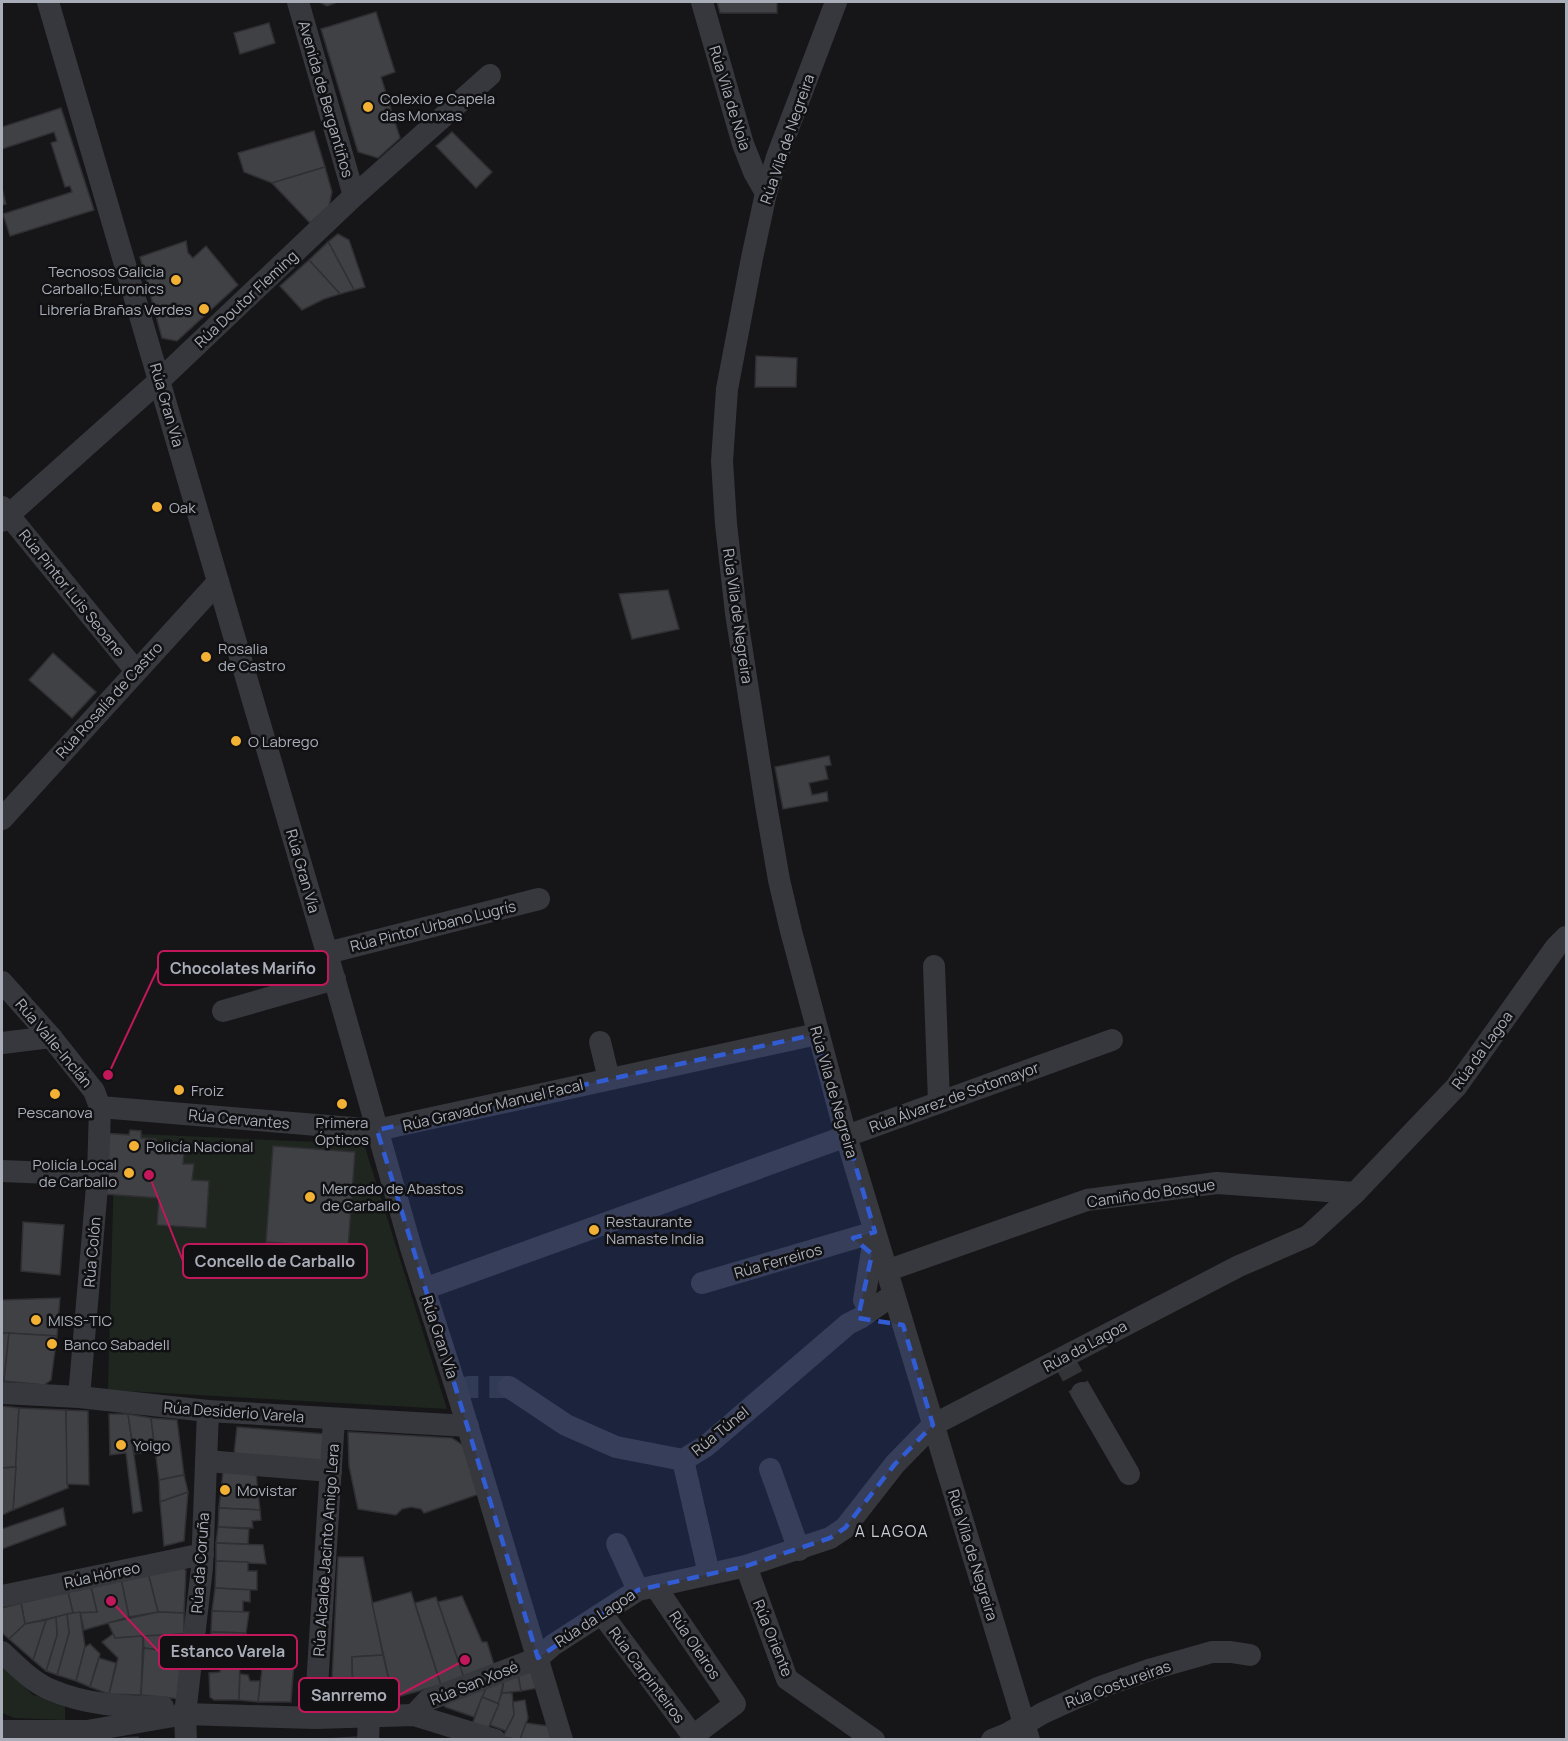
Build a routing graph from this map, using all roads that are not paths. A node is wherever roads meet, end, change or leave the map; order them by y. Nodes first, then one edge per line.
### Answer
1 (48, 2) edge
2 (298, 2) edge
3 (702, 2) edge
4 (836, 2) edge
5 (490, 75) dead end
6 (766, 193) junction
7 (354, 196) junction
8 (160, 380) junction
9 (4, 515) edge
10 (218, 582) junction
11 (136, 671) junction
12 (2, 819) edge
13 (539, 899) dead end
14 (1566, 937) edge
15 (327, 953) junction
16 (934, 966) dead end
17 (335, 979) junction
18 (2, 982) edge
19 (223, 1011) dead end
20 (817, 1034) junction
21 (51, 1037) junction
22 (1112, 1040) dead end
23 (600, 1042) dead end
24 (2, 1043) edge
25 (609, 1079) junction
26 (939, 1102) junction
27 (100, 1107) junction
28 (377, 1130) junction
29 (846, 1136) junction
30 (2, 1171) edge
31 (98, 1175) junction
32 (1355, 1193) junction
33 (875, 1232) junction
34 (853, 1238) junction
35 (886, 1276) junction
36 (702, 1283) dead end
37 (424, 1289) junction
38 (857, 1314) junction
39 (903, 1325) junction
40 (509, 1387) tunnel mouth
41 (2, 1393) edge
42 (1082, 1393) tunnel mouth
43 (79, 1397) junction
44 (208, 1411) junction
45 (334, 1419) junction
46 (933, 1425) junction
47 (468, 1426) junction
48 (683, 1460) junction
49 (206, 1461) junction
50 (770, 1469) dead end
51 (331, 1471) junction
52 (1129, 1474) dead end
53 (617, 1544) dead end
54 (799, 1550) junction
55 (203, 1554) junction
56 (746, 1566) junction
57 (709, 1574) junction
58 (646, 1588) junction
59 (2, 1596) edge
60 (602, 1614) junction
61 (3, 1655) edge
62 (1250, 1655) dead end
63 (538, 1658) junction
64 (93, 1702) junction
65 (184, 1714) junction
66 (414, 1715) junction
67 (369, 1716) junction
68 (315, 1718) junction
69 (2, 1731) edge
70 (87, 1731) junction
71 (1027, 1732) edge
72 (693, 1736) joint
73 (490, 1737) edge
74 (186, 1740) edge
75 (368, 1740) edge
76 (562, 1740) edge
77 (874, 1740) edge
78 (992, 1740) edge

1 - 8 street, Rúa Gran Vía
2 - 7 street, Avenida de Bergantiños
3 - 6 street, Rúa Vila de Noia
4 - 6 street, Rúa Vila de Negreira
5 - 7 street, Rúa Doutor Fleming
6 - 20 street, Rúa Vila de Negreira
7 - 8 street, Rúa Doutor Fleming
8 - 9 street, Rúa Doutor Fleming
8 - 10 street, Rúa Gran Vía
9 - 11 street, Rúa Pintor Luis Seoane
10 - 11 street, Rúa Rosalía de Castro
10 - 15 street, Rúa Gran Vía
11 - 12 street, Rúa Rosalía de Castro
13 - 15 street, Rúa Pintor Urbano Lugrís
14 - 32 street, Rúa da Lagoa
15 - 17 street, Rúa Gran Vía
16 - 26 street
17 - 19 street
17 - 28 street, Rúa Gran Vía
18 - 21 street, Rúa Valle-Inclán
20 - 25 street, Rúa Gravador Manuel Facal
20 - 29 street, Rúa Vila de Negreira
21 - 24 street
21 - 27 street, Rúa Valle-Inclán
22 - 26 street, Rúa Álvarez de Sotomayor
23 - 25 street
25 - 28 street, Rúa Gravador Manuel Facal
26 - 29 street, Rúa Álvarez de Sotomayor
27 - 28 street, Rúa Cervantes
27 - 31 street, Rúa Colón
28 - 37 street, Rúa Gran Vía
29 - 33 street, Rúa Vila de Negreira
29 - 37 street, Rúa Álvarez de Sotomayor
30 - 31 street
31 - 43 street, Rúa Colón
32 - 35 street, Camiño do Bosque
32 - 46 street, Rúa da Lagoa
33 - 34 street, Rúa Ferreiros
33 - 35 street, Rúa Vila de Negreira
34 - 35 street
34 - 36 street, Rúa Ferreiros
35 - 38 street, Rúa Túnel
35 - 38 street, Rúa Vila de Negreira
35 - 39 street, Rúa Vila de Negreira
37 - 47 street, Rúa Gran Vía
38 - 39 street
38 - 48 street, Rúa Túnel
39 - 46 street, Rúa Vila de Negreira
40 - 48 street, Rúa Túnel
41 - 43 street, Rúa Desiderio Varela
42 - 52 street
43 - 44 street, Rúa Desiderio Varela
44 - 45 street, Rúa Desiderio Varela
44 - 49 street, Rúa da Coruña
45 - 47 street, Rúa Desiderio Varela
45 - 51 street, Rúa Alcalde Jacinto Amigo Lera
46 - 54 street, Rúa da Lagoa
46 - 71 street, Rúa Vila de Negreira
47 - 63 street, Rúa Gran Vía
48 - 57 street
49 - 51 street
49 - 55 street, Rúa da Coruña
50 - 54 street
51 - 68 street, Rúa Alcalde Jacinto Amigo Lera
53 - 58 street, Rúa Oleiros
54 - 56 street, Rúa da Lagoa
55 - 59 street, Rúa Hórreo
55 - 65 street, Rúa da Coruña
56 - 57 street, Rúa da Lagoa
56 - 77 street, Rúa Oriente
57 - 58 street, Rúa da Lagoa
58 - 60 street, Rúa da Lagoa
58 - 72 street, Rúa Oleiros
60 - 63 street, Rúa da Lagoa
60 - 72 street, Rúa Carpinteiros
61 - 64 street
62 - 71 street, Rúa Costureiras
63 - 66 street, Rúa San Xosé
63 - 76 street, Rúa Gran Vía
64 - 65 street
64 - 70 street
65 - 68 street
65 - 70 street
65 - 74 street, Rúa da Coruña
66 - 67 street
66 - 73 street
67 - 68 street
67 - 75 street
69 - 70 street
71 - 78 street, Rúa Costureiras

